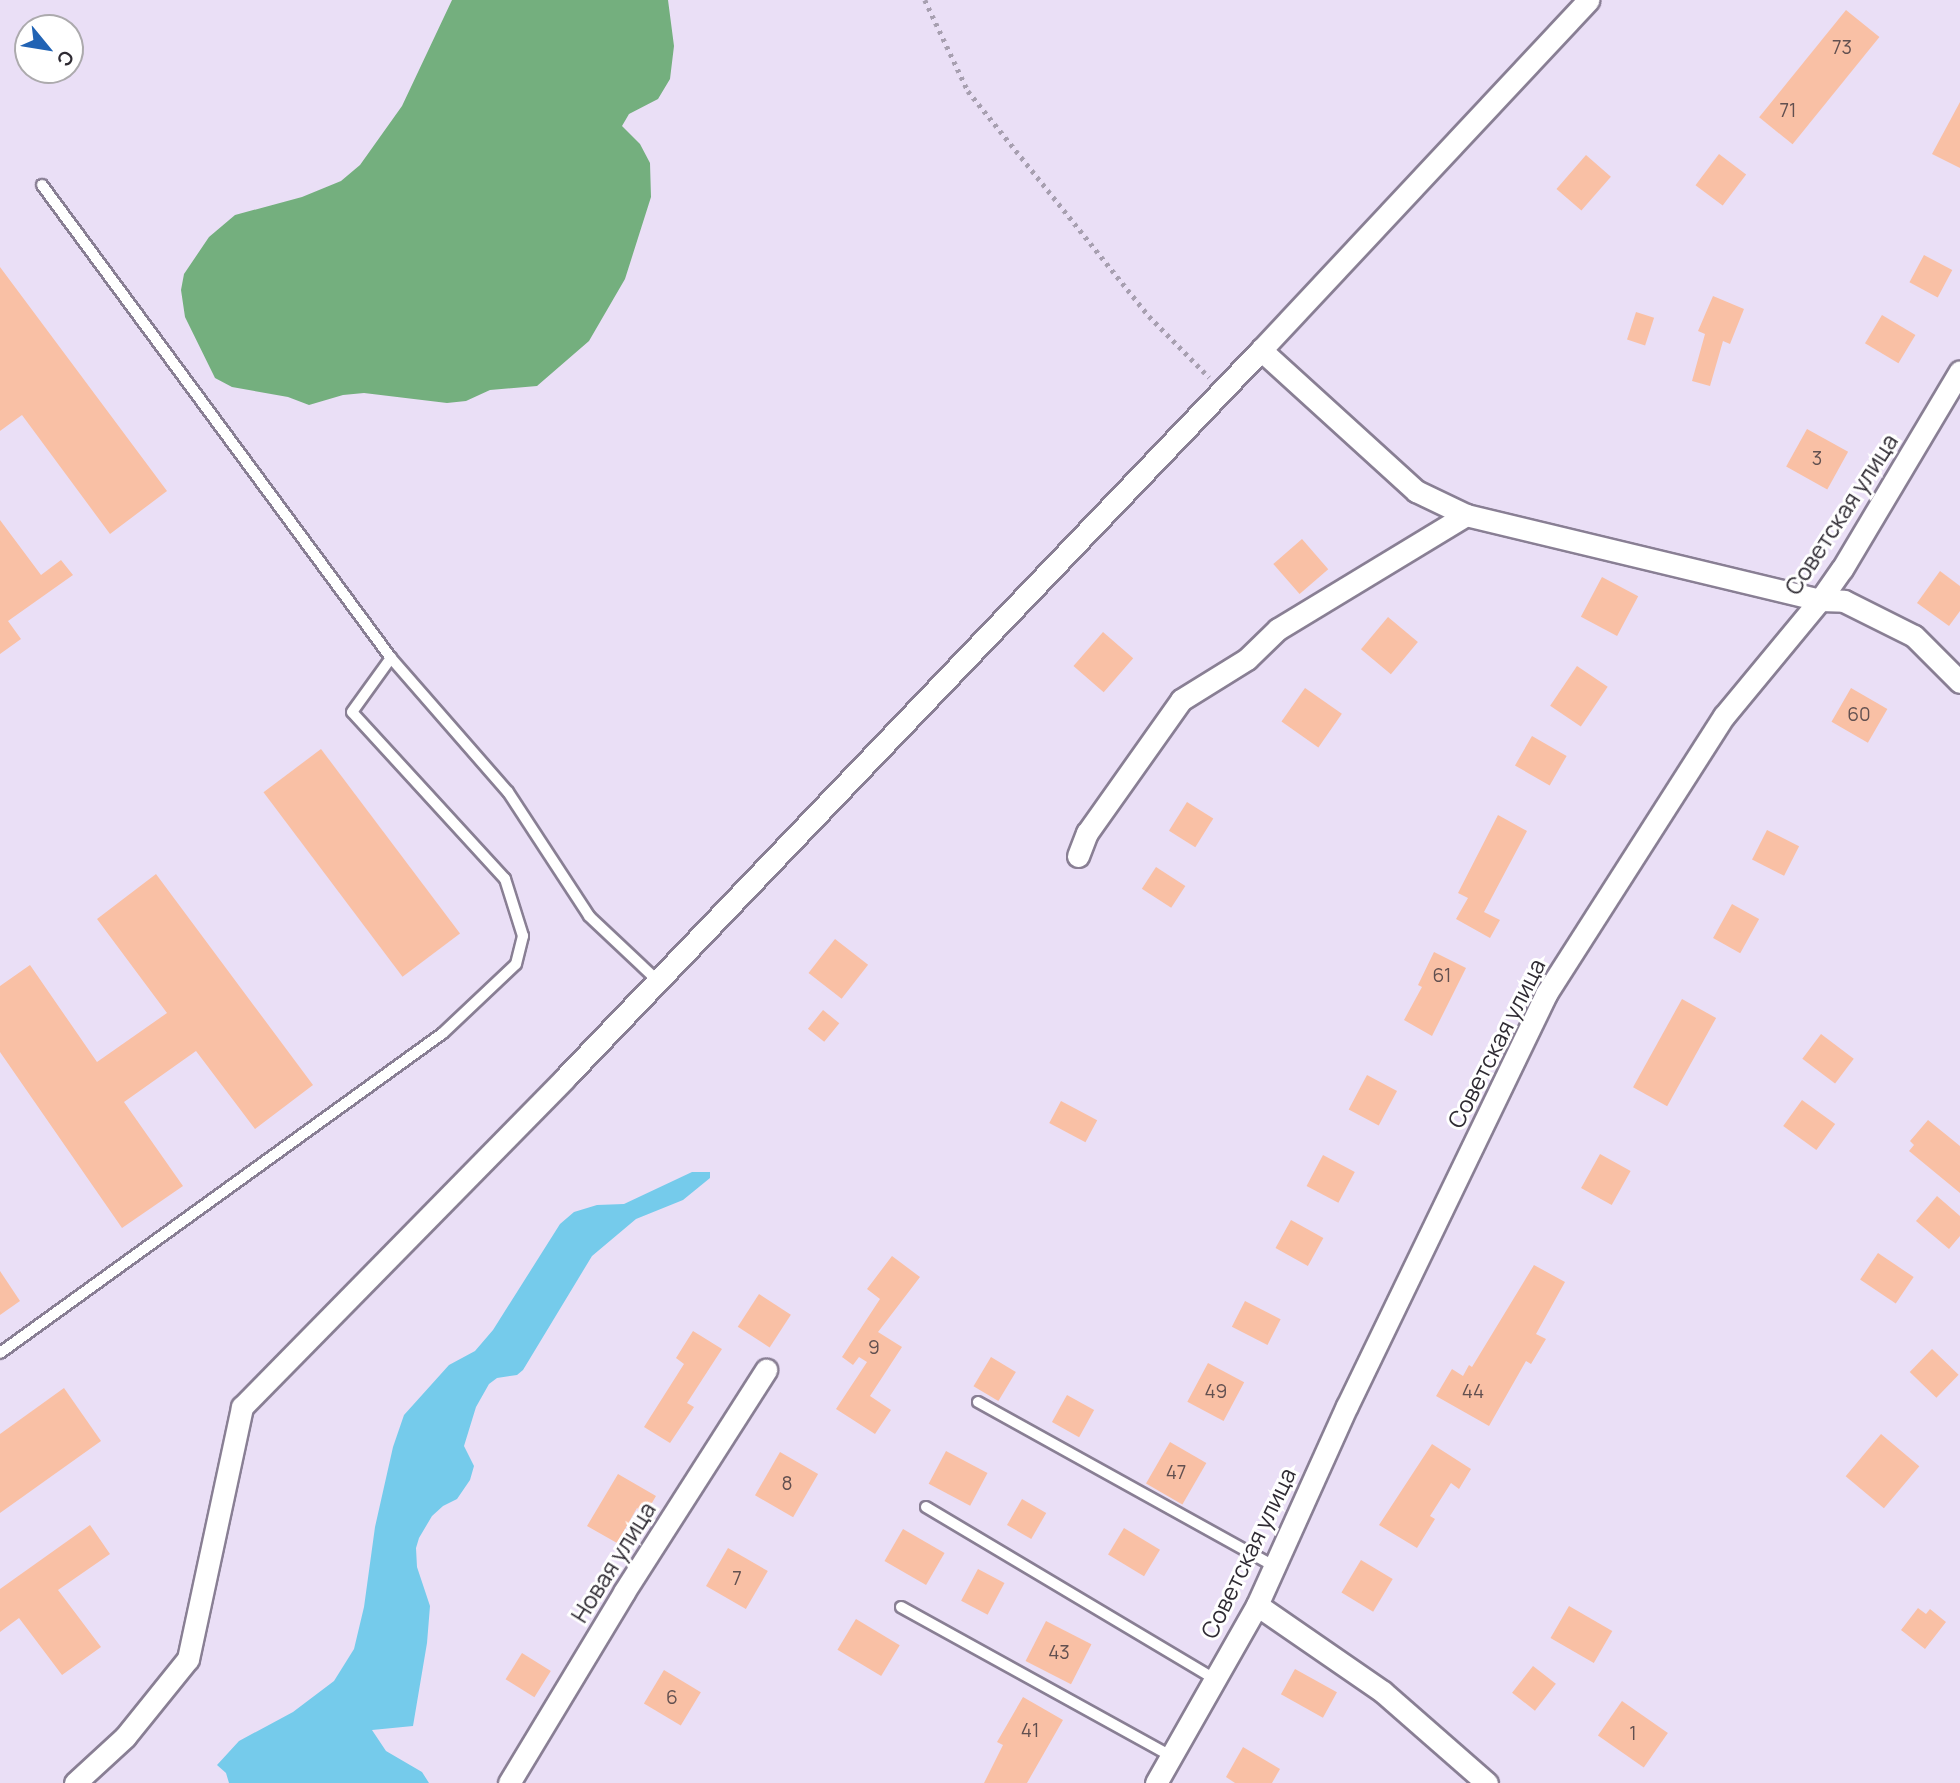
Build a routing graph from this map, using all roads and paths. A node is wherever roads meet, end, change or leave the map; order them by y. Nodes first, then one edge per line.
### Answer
1 (925, 0) edge
2 (1588, 0) edge
3 (42, 185) dead end
4 (1261, 350) junction
5 (1960, 371) edge
6 (1222, 390) junction
7 (1466, 515) junction
8 (1820, 600) junction
9 (391, 658) junction
10 (1960, 682) edge
11 (1078, 856) dead end
12 (658, 981) junction
13 (0, 1353) edge
14 (766, 1370) dead end
15 (978, 1402) dead end
16 (926, 1507) dead end
17 (1274, 1566) junction
18 (1257, 1605) junction
19 (901, 1606) dead end
20 (1215, 1679) junction
21 (1171, 1756) junction
22 (75, 1783) edge
23 (509, 1783) edge
24 (1156, 1783) edge
25 (1487, 1783) edge

1 - 6 path
2 - 4 street
3 - 9 lane
4 - 6 street
4 - 7 street
5 - 8 street, Советская улица
6 - 12 street
7 - 8 street
7 - 11 street
8 - 10 street
8 - 17 street, Советская улица
9 - 12 lane
9 - 13 lane
12 - 22 street
14 - 23 street, Новая улица
15 - 17 lane
16 - 20 lane
17 - 18 street, Советская улица
18 - 20 street, Советская улица
18 - 25 street
19 - 21 lane
20 - 21 street, Советская улица
21 - 24 street, Советская улица

